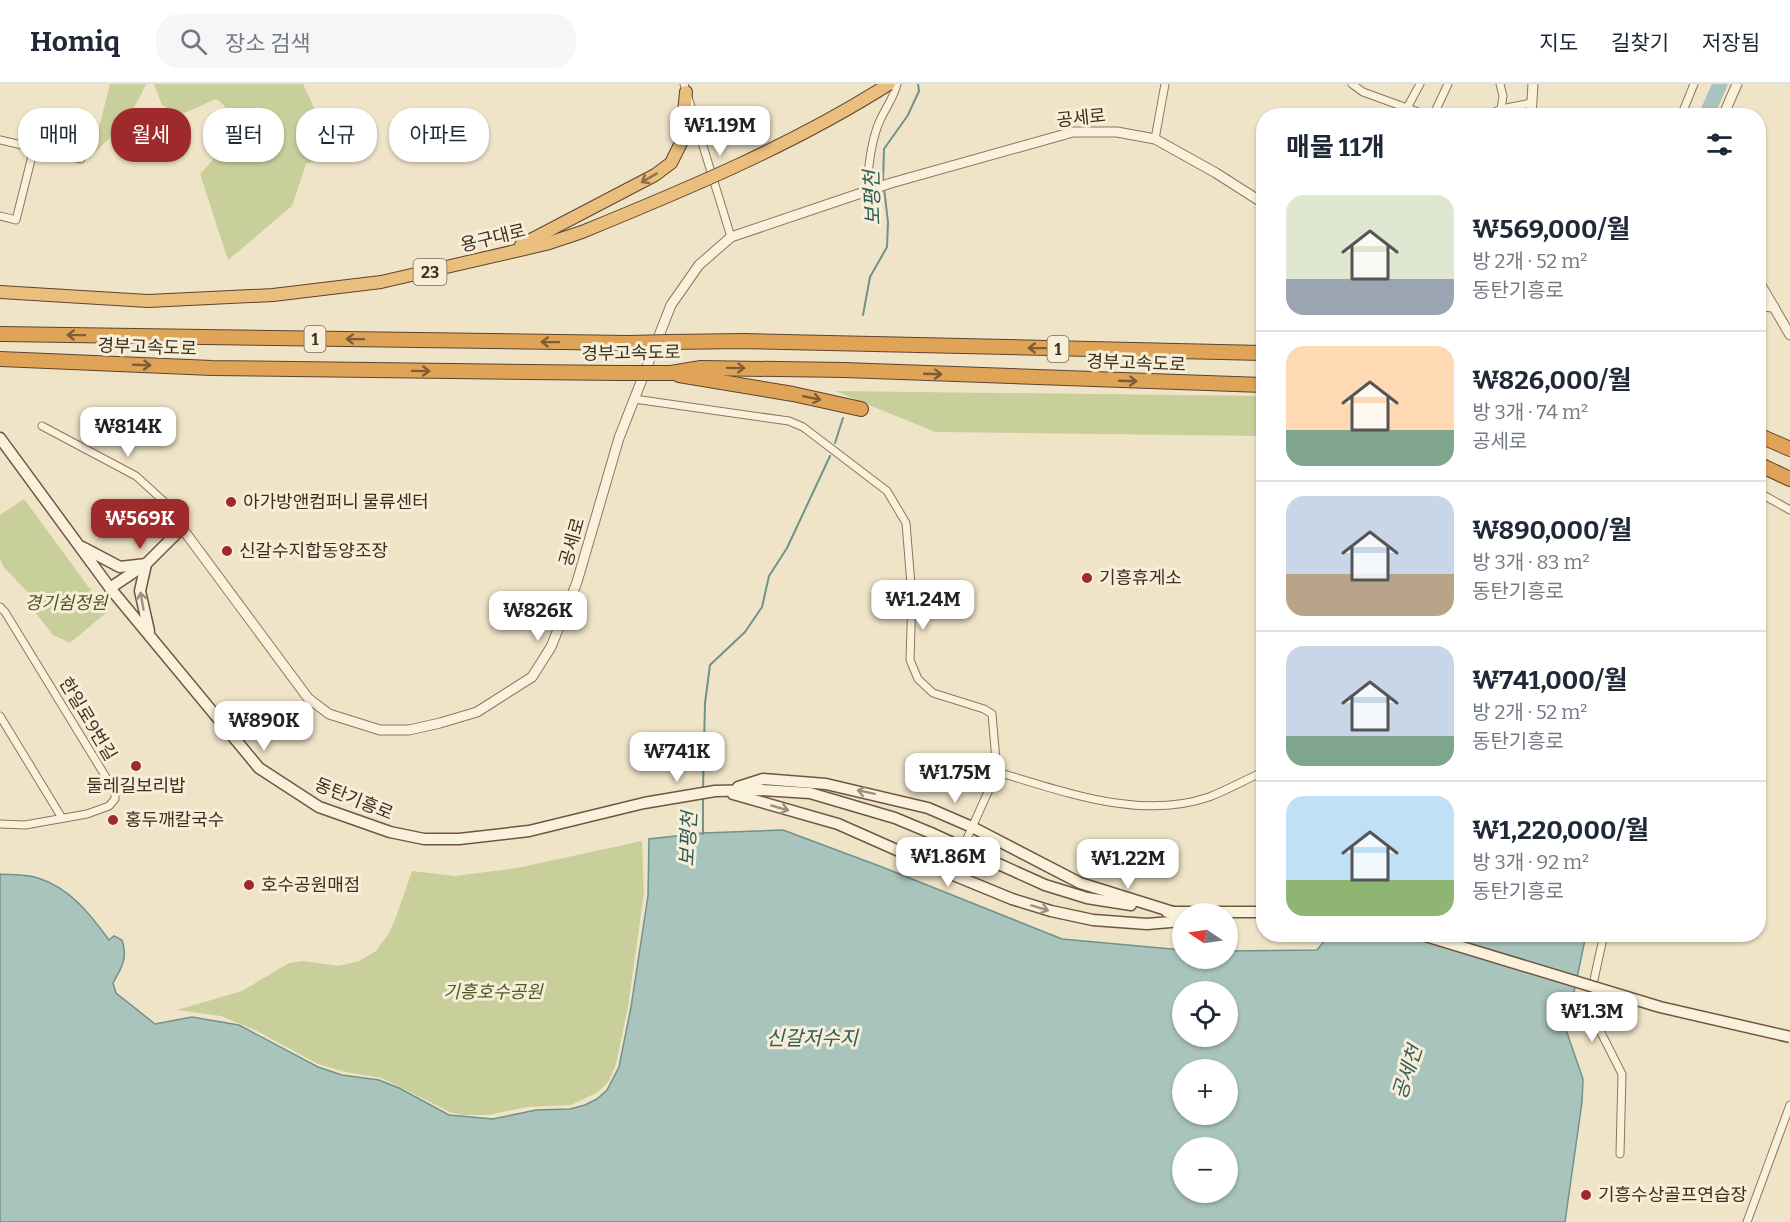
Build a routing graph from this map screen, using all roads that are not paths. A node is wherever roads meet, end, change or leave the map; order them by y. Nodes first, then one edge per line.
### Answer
1 (889, 84) edge
2 (897, 84) edge
3 (1165, 84) edge
4 (1352, 84) edge
5 (1420, 84) edge
6 (1448, 84) edge
7 (1500, 84) edge
8 (1533, 84) edge
9 (1694, 84) edge
10 (1737, 84) edge
11 (685, 88) edge
12 (1531, 103) junction
13 (1407, 108) joint
14 (1435, 108) edge
15 (1501, 108) edge
16 (1506, 108) edge
17 (1531, 108) edge
18 (1685, 108) edge
19 (1726, 108) edge
20 (1155, 139) junction
21 (0, 140) edge
22 (18, 144) edge
23 (30, 162) edge
24 (870, 190) junction
25 (1256, 198) edge
26 (0, 216) edge
27 (731, 237) junction
28 (504, 254) junction
29 (0, 292) edge
30 (1766, 294) edge
31 (1766, 306) edge
32 (1774, 307) junction
33 (0, 334) edge
34 (1790, 335) edge
35 (1256, 353) edge
36 (0, 359) edge
37 (664, 373) junction
38 (1256, 386) edge
39 (634, 399) junction
40 (859, 412) dead end
41 (42, 426) dead end
42 (1766, 438) edge
43 (2, 442) edge
44 (1790, 449) edge
45 (1766, 468) edge
46 (1790, 479) edge
47 (1766, 496) edge
48 (1790, 510) edge
49 (182, 528) junction
50 (79, 546) junction
51 (146, 564) junction
52 (111, 588) junction
53 (2, 612) edge
54 (151, 637) junction
55 (0, 716) edge
56 (997, 772) junction
57 (1256, 775) edge
58 (719, 791) junction
59 (62, 818) junction
60 (0, 824) edge
61 (972, 827) junction
62 (951, 874) junction
63 (1238, 911) edge
64 (1249, 911) junction
65 (1172, 912) edge
66 (1172, 912) edge
67 (1256, 912) edge
68 (1238, 914) edge
69 (1172, 922) edge
70 (1445, 942) edge
71 (1602, 942) edge
72 (1790, 1037) edge
73 (1790, 1105) edge
74 (1620, 1154) dead end
75 (1748, 1222) edge

1 - 28 highway, 용구대로 / 23, bridge
2 - 24 street
3 - 20 street
4 - 13 street
5 - 13 street
6 - 14 street
7 - 15 street
8 - 12 street
9 - 18 street
10 - 19 street
11 - 27 street
11 -> 28 highway
12 - 16 street
12 - 17 street
20 - 24 street, 공세로
20 - 25 street, 공세로
21 - 22 street
23 - 26 street
24 - 27 street, 공세로
27 - 39 street, 공세로
28 - 29 highway, 용구대로 / 23
30 - 32 street
31 - 32 street
32 - 34 street
35 -> 33 highway, 경부고속도로 / 1, bridge
36 -> 37 highway, 경부고속도로 / 1, bridge
37 -> 38 highway, 경부고속도로 / 1
37 -> 40 highway
39 - 49 street, 공세로
39 - 56 street
41 - 49 street
42 - 44 highway
43 - 50 main road, 동탄기흥로
45 - 46 highway
47 - 48 street
49 - 51 main road
50 - 51 main road
50 - 52 main road, 동탄기흥로
51 - 52 main road
54 -> 51 main road
52 - 54 main road, 동탄기흥로
53 - 59 street, 한일로9번길
54 - 58 main road, 동탄기흥로
55 - 59 street
56 - 57 street
56 - 61 street
61 -> 58 main road
58 -> 62 main road
58 - 66 main road, bridge
59 - 60 street
61 - 62 street
61 - 65 main road
62 -> 69 main road
63 - 64 main road
64 - 67 main road
64 - 68 main road
70 - 72 main road, bridge
71 - 74 street
73 - 75 street

